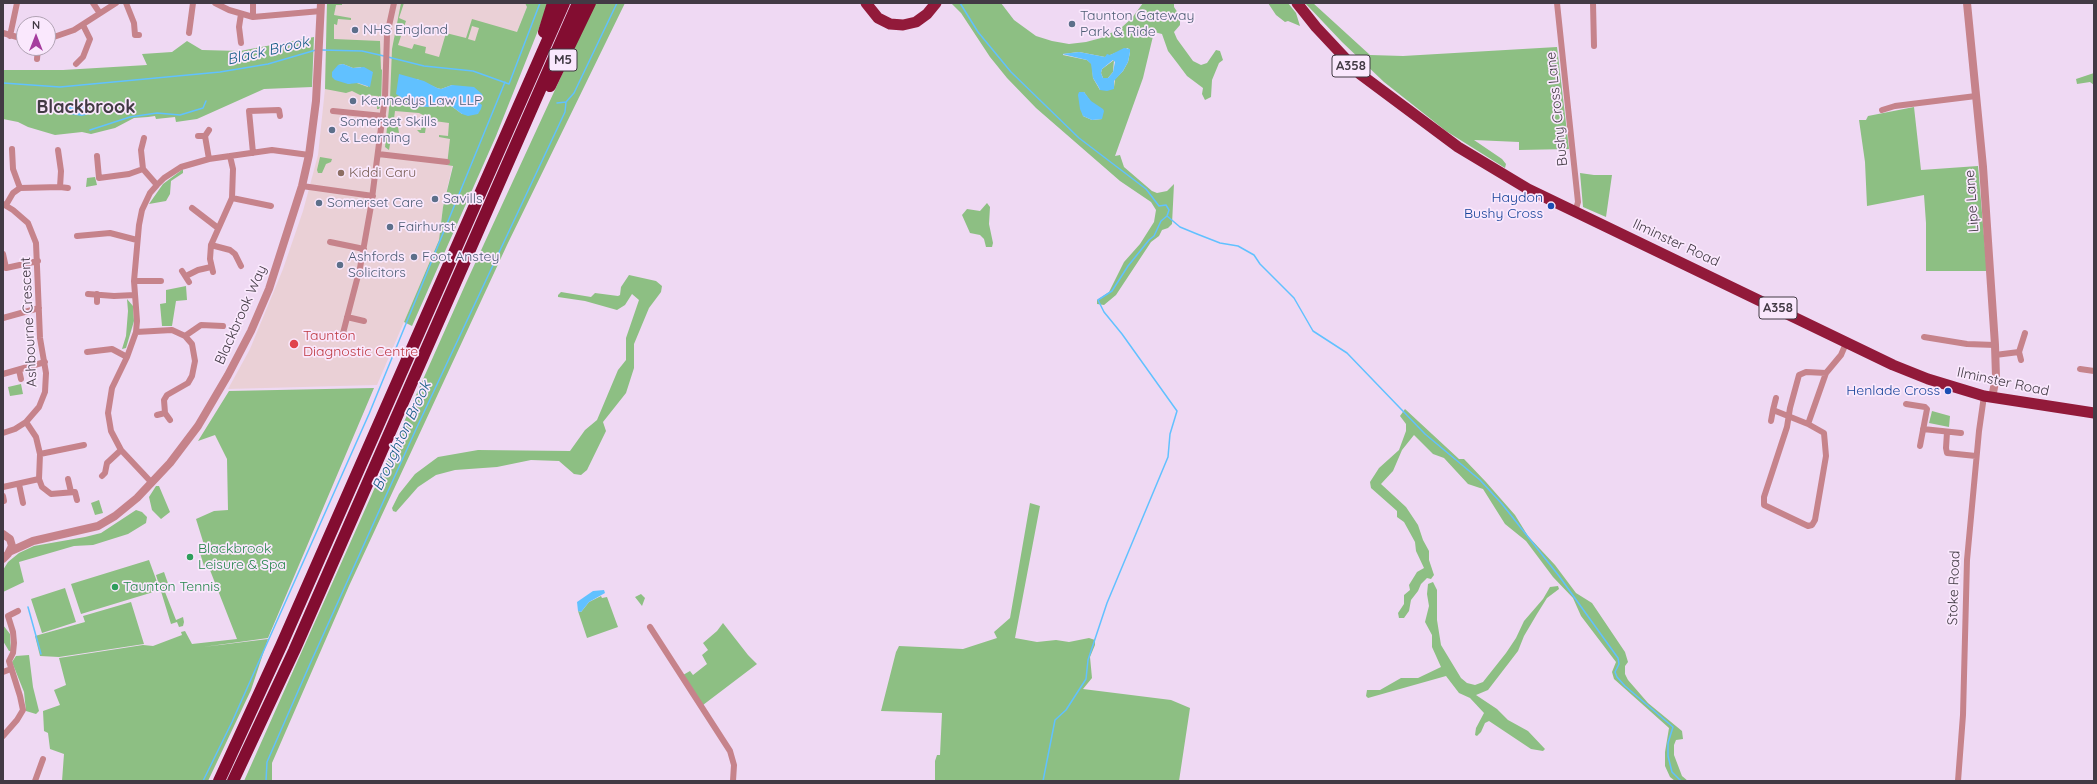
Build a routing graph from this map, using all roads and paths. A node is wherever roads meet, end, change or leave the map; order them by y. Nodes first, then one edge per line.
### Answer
1 (17, 3) edge
2 (93, 3) edge
3 (116, 3) edge
4 (126, 3) edge
5 (193, 3) edge
6 (215, 3) edge
7 (253, 3) edge
8 (394, 3) edge
9 (554, 3) edge
10 (564, 3) edge
11 (578, 3) edge
12 (590, 3) edge
13 (866, 3) edge
14 (936, 3) edge
15 (1297, 3) edge
16 (1557, 3) edge
17 (1593, 3) edge
18 (1967, 3) edge
19 (321, 7) edge
20 (99, 12) junction
21 (241, 14) junction
22 (253, 17) junction
23 (83, 25) junction
24 (187, 30) dead end
25 (3, 34) edge
26 (10, 36) junction
27 (56, 36) edge
28 (16, 37) edge
29 (130, 40) dead end
30 (241, 43) dead end
31 (1594, 46) dead end
32 (37, 56) edge
33 (37, 59) dead end
34 (76, 64) dead end
35 (530, 79) junction
36 (1976, 96) junction
37 (249, 103) dead end
38 (280, 110) dead end
39 (1882, 110) dead end
40 (249, 111) junction
41 (333, 111) dead end
42 (530, 114) junction
43 (383, 116) junction
44 (204, 134) dead end
45 (144, 138) dead end
46 (12, 149) dead end
47 (253, 153) junction
48 (378, 154) junction
49 (57, 155) dead end
50 (309, 155) junction
51 (97, 156) dead end
52 (230, 156) junction
53 (209, 160) junction
54 (447, 162) dead end
55 (143, 168) junction
56 (157, 185) junction
57 (60, 186) junction
58 (302, 186) junction
59 (20, 188) junction
60 (68, 188) dead end
61 (373, 196) junction
62 (232, 198) junction
63 (5, 205) edge
64 (271, 206) dead end
65 (192, 208) dead end
66 (1575, 212) junction
67 (218, 228) junction
68 (77, 236) dead end
69 (137, 240) junction
70 (330, 242) dead end
71 (211, 245) junction
72 (364, 249) junction
73 (3, 254) edge
74 (38, 261) junction
75 (241, 266) dead end
76 (4, 268) edge
77 (186, 276) dead end
78 (134, 281) junction
79 (158, 283) dead end
80 (88, 294) dead end
81 (97, 294) junction
82 (135, 295) junction
83 (97, 302) dead end
84 (39, 308) junction
85 (347, 317) junction
86 (3, 318) edge
87 (364, 321) dead end
88 (220, 323) dead end
89 (136, 332) junction
90 (2026, 333) dead end
91 (185, 336) junction
92 (342, 337) dead end
93 (1924, 337) dead end
94 (1847, 341) junction
95 (1995, 345) junction
96 (87, 352) dead end
97 (2019, 352) junction
98 (1996, 354) junction
99 (127, 357) junction
100 (2021, 360) dead end
101 (45, 362) junction
102 (2080, 369) dead end
103 (19, 370) junction
104 (2094, 371) edge
105 (1826, 373) junction
106 (3, 374) edge
107 (21, 379) dead end
108 (1988, 397) junction
109 (1776, 398) dead end
110 (1906, 404) dead end
111 (1773, 410) junction
112 (165, 413) junction
113 (2094, 414) edge
114 (157, 415) dead end
115 (1789, 415) junction
116 (170, 420) dead end
117 (1771, 421) dead end
118 (26, 422) junction
119 (1808, 424) junction
120 (1923, 429) junction
121 (1947, 432) junction
122 (3, 433) edge
123 (1961, 433) dead end
124 (84, 445) dead end
125 (1920, 446) dead end
126 (65, 449) junction
127 (121, 450) junction
128 (40, 454) junction
129 (66, 456) dead end
130 (1976, 456) junction
131 (105, 474) dead end
132 (39, 479) junction
133 (68, 479) dead end
134 (152, 483) junction
135 (19, 484) junction
136 (3, 487) edge
137 (71, 492) junction
138 (77, 500) dead end
139 (23, 503) dead end
140 (6, 536) edge
141 (33, 541) junction
142 (5, 556) edge
143 (18, 611) dead end
144 (650, 627) dead end
145 (11, 669) junction
146 (3, 672) edge
147 (3, 736) edge
148 (43, 759) dead end
149 (35, 781) edge
150 (218, 781) edge
151 (233, 781) edge
152 (732, 781) edge
153 (1958, 781) edge

1 - 26 street
2 - 20 street
3 - 20 street
4 - 29 street
5 - 24 street
6 - 21 street
7 - 22 street
8 - 43 street
9 - 35 highway, M5
10 - 35 highway, M5
11 - 42 highway, M5
12 - 42 highway, M5
13 - 14 highway
15 - 66 highway, Ilminster Road / A358
16 - 66 street, Bushy Cross Lane
17 - 31 street
18 - 36 street, Lipe Lane
19 - 22 street
19 - 50 street, Blackbrook Way
20 - 23 street
21 - 22 street
21 - 30 street
23 - 27 street
23 - 34 street
25 - 26 street
26 - 28 street
32 - 33 street
35 - 150 highway, M5
36 - 39 street
36 - 95 street, Lipe Lane
37 - 40 street
38 - 40 street
40 - 47 street
41 - 43 street
42 - 151 highway, M5
43 - 48 street
44 - 53 street
45 - 55 street
46 - 59 street
47 - 50 street
47 - 52 street
48 - 54 street
48 - 61 street
49 - 57 street
50 - 58 street, Blackbrook Way
51 - 55 street
52 - 53 street
52 - 62 street
53 - 56 street
55 - 56 street
56 - 69 street
57 - 59 street
57 - 60 street
58 - 61 street
58 - 134 street, Blackbrook Way
59 - 63 street
61 - 72 street
62 - 64 street
62 - 67 street
63 - 74 street, Ashbourne Crescent
65 - 67 street
66 - 94 highway, Ilminster Road / A358
67 - 71 street
68 - 69 street
69 - 78 street
70 - 72 street
71 - 75 street
71 - 77 street
72 - 85 street
73 - 76 street
74 - 76 street
74 - 84 street, Ashbourne Crescent
78 - 79 street
78 - 82 street
80 - 81 street
81 - 82 street
81 - 83 street
82 - 89 street
84 - 86 street
84 - 101 street, Ashbourne Crescent
85 - 87 street
85 - 92 street
88 - 91 street
89 - 91 street
89 - 99 street
90 - 97 street
91 - 112 street
93 - 95 street
94 - 105 street
94 - 108 highway, Ilminster Road / A358
95 - 98 street, Lipe Lane
96 - 99 street
97 - 98 street
97 - 100 street
98 - 108 street, Lipe Lane
99 - 127 street
101 - 103 street
101 - 118 street, Ashbourne Crescent
102 - 104 street
103 - 106 street
103 - 107 street
105 - 115 street
105 - 119 street
108 - 113 highway, Ilminster Road / A358
108 - 130 street, Stoke Road
109 - 111 street
110 - 120 street
111 - 115 street
111 - 117 street
112 - 114 street
112 - 116 street
115 - 119 street
115 - 119 street
118 - 122 street, Ashbourne Crescent
118 - 128 street
120 - 121 street
120 - 125 street
121 - 123 street
121 - 130 street
124 - 126 street
126 - 128 street
126 - 129 street
127 - 131 street
127 - 134 street
128 - 132 street
130 - 153 street, Stoke Road
132 - 135 street
132 - 137 street
133 - 137 street
134 - 141 street, Blackbrook Way
135 - 136 street
135 - 139 street
137 - 138 street
140 - 141 street, Blackbrook Way
140 - 142 street
141 - 142 street, Blackbrook Way
143 - 145 street
144 - 152 street
145 - 146 street
145 - 147 street
148 - 149 street

